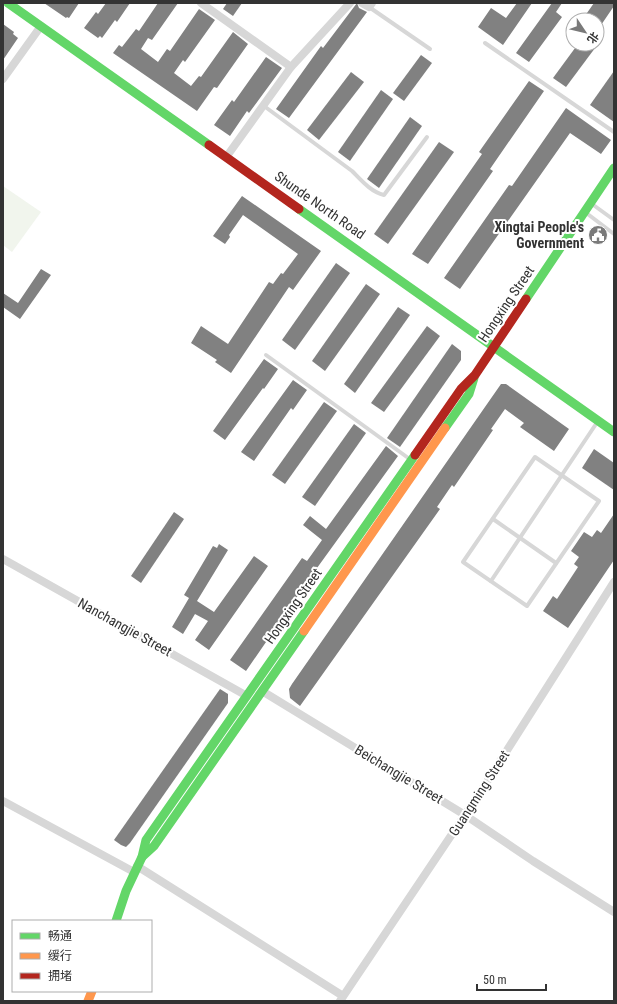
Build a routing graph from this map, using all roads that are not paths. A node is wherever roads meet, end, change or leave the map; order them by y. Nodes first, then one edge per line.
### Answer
1 (8, 3) edge
2 (201, 3) edge
3 (350, 3) edge
4 (368, 4) edge
5 (41, 26) junction
6 (486, 43) dead end
7 (430, 49) dead end
8 (291, 67) junction
9 (3, 79) edge
10 (264, 106) junction
11 (614, 132) edge
12 (427, 137) dead end
13 (227, 156) junction
14 (614, 168) edge
15 (591, 203) junction
16 (585, 212) junction
17 (614, 220) edge
18 (614, 234) edge
19 (494, 346) junction
20 (266, 355) dead end
21 (475, 375) junction
22 (599, 421) junction
23 (614, 432) edge
24 (411, 460) junction
25 (562, 475) junction
26 (492, 520) junction
27 (520, 538) junction
28 (3, 559) edge
29 (556, 563) junction
30 (491, 581) junction
31 (614, 582) edge
32 (262, 691) junction
33 (247, 696) junction
34 (3, 801) edge
35 (465, 815) junction
36 (142, 857) junction
37 (136, 869) junction
38 (614, 912) edge
39 (116, 920) edge
40 (341, 999) edge

1 - 5 street, Shunde North Road
2 - 8 street
3 - 8 street
4 - 7 lane
5 - 9 street
5 - 13 street, Shunde North Road
6 - 11 lane
8 - 10 street
10 - 12 lane
10 - 13 street
13 - 19 street, Shunde North Road
14 - 15 street, Hongxing Street
15 - 16 street, Hongxing Street
15 - 17 lane
16 - 18 lane
16 - 19 street, Hongxing Street
19 - 21 street, Hongxing Street
19 - 22 street, Shunde North Road
20 - 24 lane
21 - 24 street, Hongxing Street
21 - 32 street, Hongxing Street
22 - 23 street, Shunde North Road
22 - 25 lane
24 - 33 street, Hongxing Street
25 - 26 lane
25 - 27 lane
25 - 29 lane
26 - 27 lane
26 - 30 lane
27 - 29 lane
27 - 30 lane
28 - 33 street, Nanchangjie Street
29 - 30 lane
31 - 35 street, Guangming Street
32 - 35 street, Beichangjie Street
32 - 36 street, Hongxing Street
33 - 36 street, Hongxing Street
34 - 37 street
35 - 38 street, Beichangjie Street
35 - 40 street, Guangming Street
36 - 37 street, Hongxing Street
37 - 39 street, Hongxing Street
37 - 40 street

